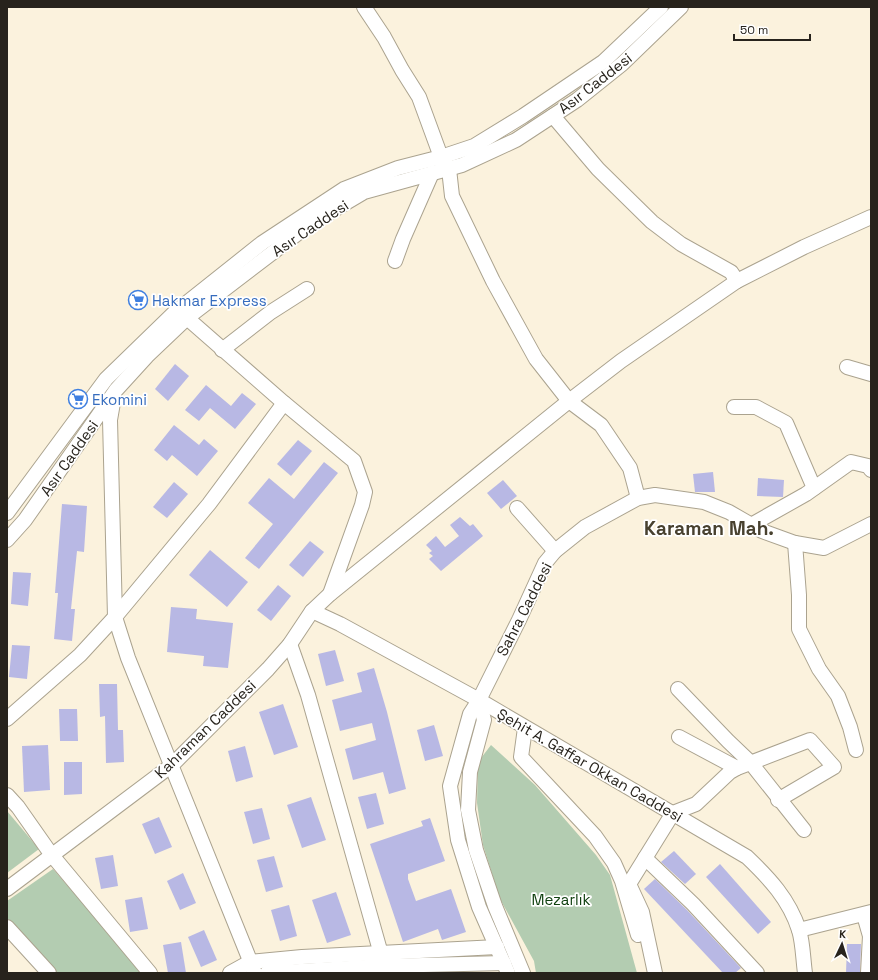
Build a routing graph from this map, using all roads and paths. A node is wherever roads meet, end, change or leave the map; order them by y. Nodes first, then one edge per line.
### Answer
1 (364, 7) edge
2 (661, 7) edge
3 (681, 7) edge
4 (553, 116) junction
5 (445, 163) junction
6 (432, 173) junction
7 (871, 217) edge
8 (395, 261) dead end
9 (737, 281) junction
10 (307, 289) dead end
11 (187, 318) junction
12 (222, 350) junction
13 (847, 367) dead end
14 (871, 374) edge
15 (116, 390) junction
16 (569, 400) junction
17 (284, 403) junction
18 (734, 407) dead end
19 (871, 470) edge
20 (814, 488) junction
21 (638, 498) junction
22 (517, 508) dead end
23 (7, 513) edge
24 (751, 525) junction
25 (871, 526) edge
26 (7, 540) edge
27 (796, 544) junction
28 (555, 551) junction
29 (330, 594) junction
30 (312, 611) junction
31 (115, 617) junction
32 (290, 644) junction
33 (678, 689) dead end
34 (479, 700) junction
35 (7, 719) edge
36 (525, 728) junction
37 (679, 737) dead end
38 (856, 750) dead end
39 (750, 762) junction
40 (172, 765) junction
41 (737, 768) junction
42 (7, 795) edge
43 (778, 800) junction
44 (673, 813) junction
45 (804, 830) dead end
46 (51, 854) junction
47 (645, 858) junction
48 (7, 889) edge
49 (867, 913) edge
50 (7, 927) edge
51 (799, 930) junction
52 (497, 947) junction
53 (383, 964) edge
54 (252, 968) edge
55 (506, 968) edge
56 (49, 973) edge
57 (150, 973) edge
58 (230, 973) edge
59 (267, 973) edge
60 (523, 973) edge
61 (645, 973) edge
62 (655, 973) edge
63 (757, 973) edge
64 (805, 973) edge
65 (868, 973) edge

1 - 5 street
2 - 5 street, Asır Caddesi
3 - 4 street, Asır Caddesi
4 - 5 street, Asır Caddesi
4 - 9 street
5 - 6 street, Asır Caddesi
5 - 16 street
5 - 23 street, Asır Caddesi
6 - 8 street
6 - 11 street, Asır Caddesi
7 - 9 street, Kahraman Caddesi
9 - 16 street, Kahraman Caddesi
10 - 12 street
11 - 12 street
11 - 15 street, Asır Caddesi
12 - 17 street
13 - 14 street
15 - 26 street, Asır Caddesi
15 - 31 street
16 - 21 street
16 - 29 street, Kahraman Caddesi
17 - 29 street
17 - 31 street
18 - 20 street
19 - 20 street
20 - 24 street
21 - 24 street, Sahra Caddesi
21 - 28 street, Sahra Caddesi
22 - 28 street
24 - 27 street, Sahra Caddesi
25 - 27 street, Sahra Caddesi
27 - 38 street
28 - 34 street, Sahra Caddesi
29 - 30 street, Kahraman Caddesi
30 - 32 street, Kahraman Caddesi
30 - 34 street, Şehit A. Gaffar Okkan Caddesi
31 - 35 street
31 - 40 street
32 - 40 street, Kahraman Caddesi
32 - 53 street
33 - 39 street
34 - 36 street, Şehit A. Gaffar Okkan Caddesi
34 - 52 street, Sahra Caddesi
34 - 60 street
36 - 44 street, Şehit A. Gaffar Okkan Caddesi
36 - 61 street
37 - 41 street
39 - 41 street
39 - 43 street
39 - 43 street
40 - 46 street, Kahraman Caddesi
40 - 54 street
41 - 44 street
42 - 46 street
43 - 45 street
44 - 47 street
44 - 51 street, Şehit A. Gaffar Okkan Caddesi
46 - 48 street, Kahraman Caddesi
46 - 57 street
47 - 62 street
47 - 63 street
49 - 51 street
49 - 65 street
50 - 56 street
51 - 64 street, Şehit A. Gaffar Okkan Caddesi
52 - 53 street
52 - 55 street, Sahra Caddesi
53 - 54 street
53 - 55 street
53 - 59 street
54 - 58 street

